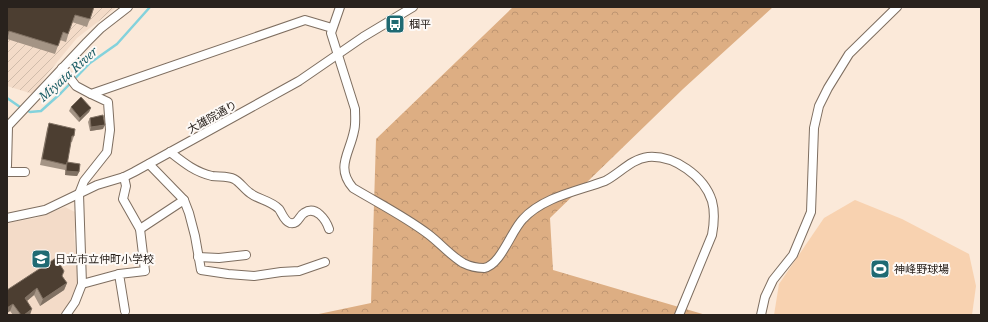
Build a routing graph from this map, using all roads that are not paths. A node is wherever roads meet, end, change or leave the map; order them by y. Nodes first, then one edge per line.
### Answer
1 (128, 7) edge
2 (340, 7) edge
3 (413, 7) edge
4 (897, 7) edge
5 (332, 28) junction
6 (338, 55) junction
7 (62, 68) junction
8 (91, 94) junction
9 (7, 127) edge
10 (170, 152) junction
11 (149, 164) junction
12 (7, 166) edge
13 (7, 172) edge
14 (25, 172) dead end
15 (124, 177) junction
16 (79, 194) junction
17 (184, 200) junction
18 (7, 218) edge
19 (140, 229) junction
20 (328, 229) dead end
21 (246, 255) dead end
22 (198, 256) junction
23 (325, 262) dead end
24 (119, 274) junction
25 (82, 284) junction
26 (125, 311) dead end
27 (66, 315) edge
28 (679, 315) edge
29 (761, 315) edge

1 - 7 street
2 - 5 street
3 - 6 street, 大雄院通り
4 - 29 street
5 - 6 street
5 - 8 street
6 - 10 street, 大雄院通り
6 - 28 street
7 - 8 street
7 - 9 street
8 - 16 street
9 - 12 street
10 - 11 street, 大雄院通り
10 - 20 street
11 - 15 street, 大雄院通り
11 - 17 street
13 - 14 street
15 - 16 street, 大雄院通り
15 - 19 street
16 - 18 street, 大雄院通り
16 - 25 street
17 - 19 street
17 - 22 street
19 - 24 street
21 - 22 street
22 - 23 street
24 - 25 street
24 - 26 street
25 - 27 street

